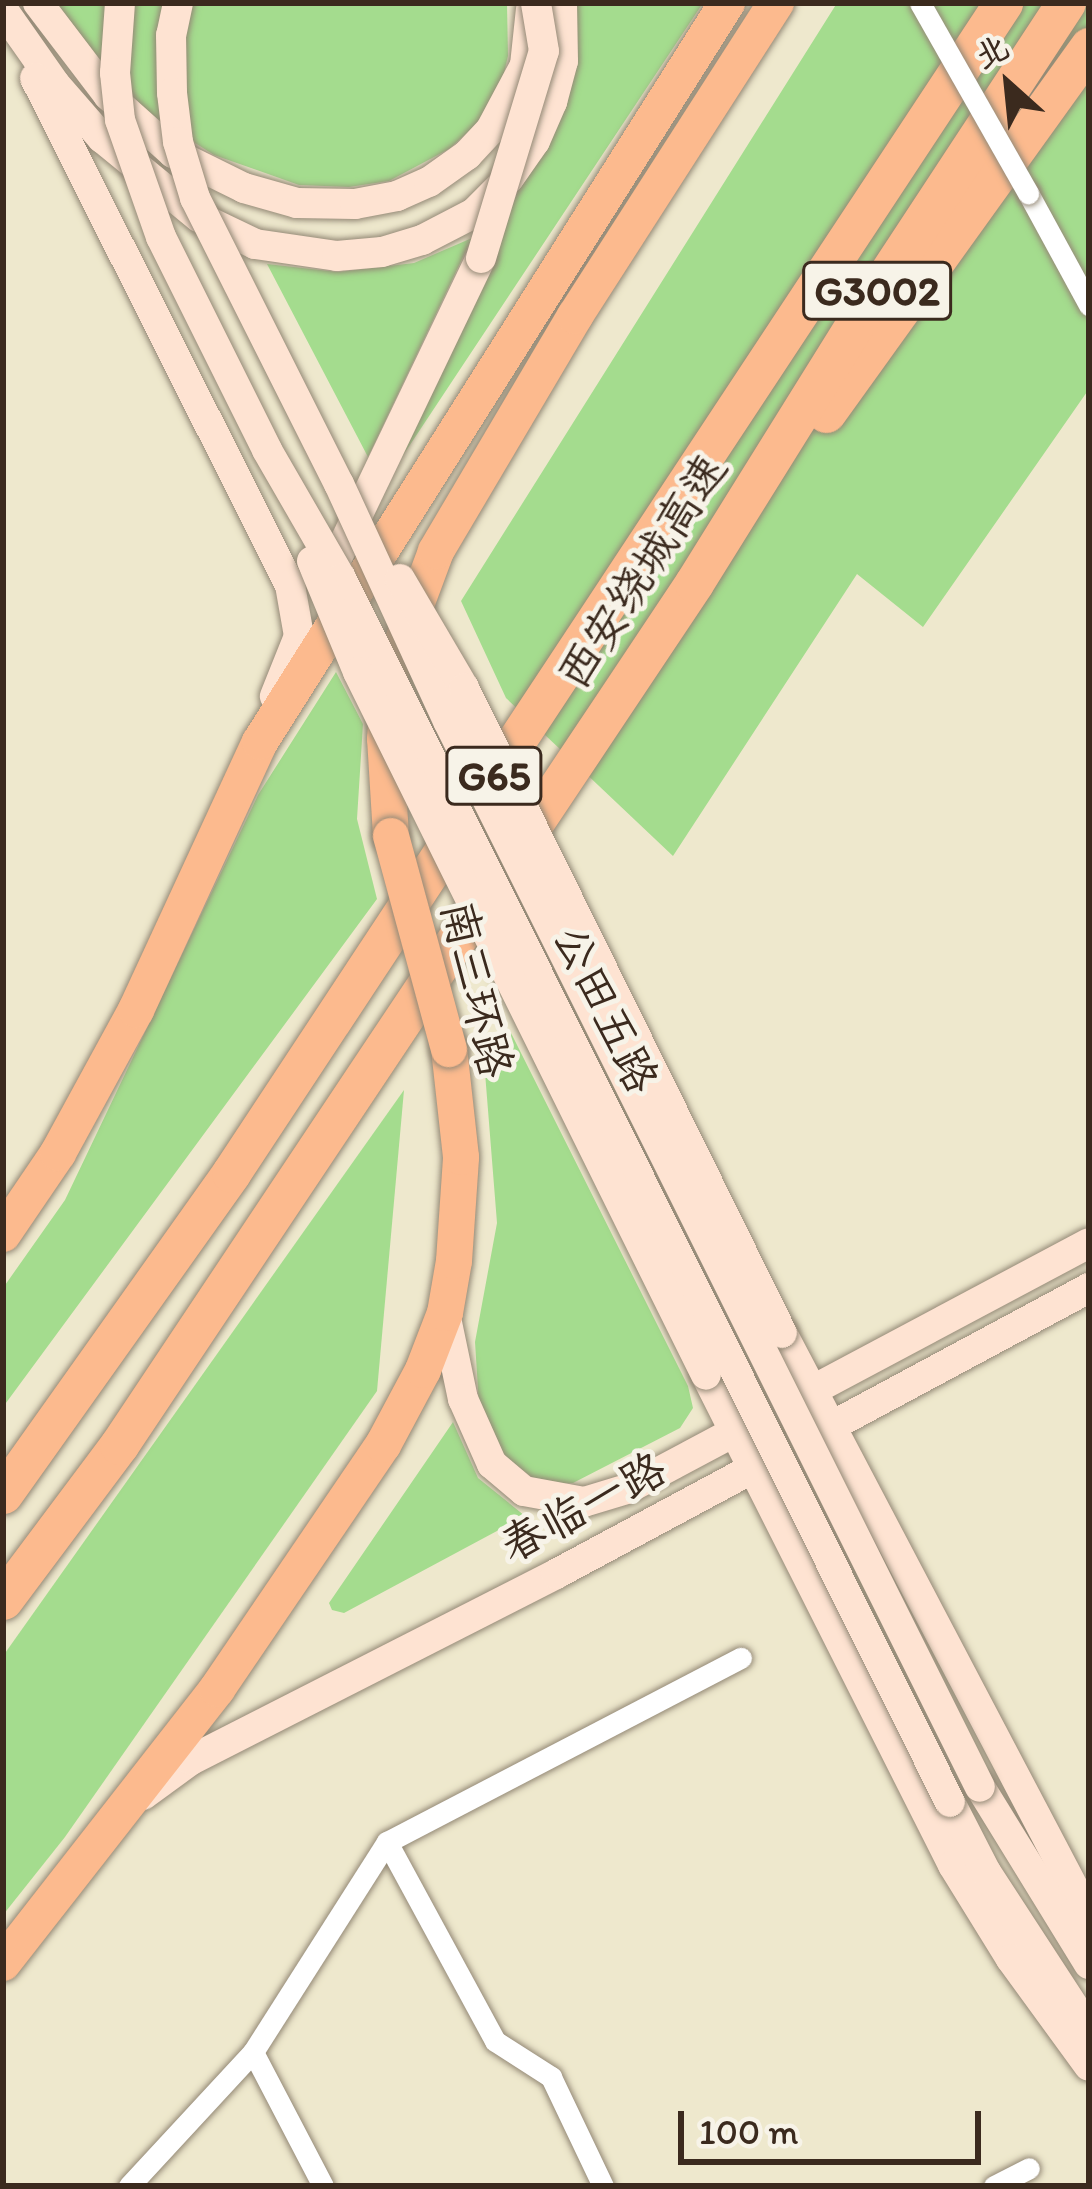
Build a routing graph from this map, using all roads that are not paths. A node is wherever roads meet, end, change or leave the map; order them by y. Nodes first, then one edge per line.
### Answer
1 (38, 3) edge
2 (120, 3) edge
3 (178, 3) edge
4 (533, 3) edge
5 (562, 3) edge
6 (727, 3) edge
7 (776, 3) edge
8 (920, 3) edge
9 (1000, 3) edge
10 (1066, 3) edge
11 (3, 12) edge
12 (1089, 47) edge
13 (1089, 305) edge
14 (267, 450) junction
15 (339, 484) junction
16 (694, 583) junction
17 (299, 635) junction
18 (260, 742) junction
19 (3, 1234) edge
20 (1089, 1243) edge
21 (1089, 1288) edge
22 (445, 1313) junction
23 (811, 1391) junction
24 (830, 1427) junction
25 (734, 1432) junction
26 (753, 1468) junction
27 (3, 1494) edge
28 (3, 1600) edge
29 (741, 1658) dead end
30 (123, 1810) junction
31 (387, 1842) junction
32 (1089, 1917) edge
33 (3, 1963) edge
34 (1089, 1964) edge
35 (1089, 2030) edge
36 (253, 2052) junction
37 (1089, 2066) edge
38 (1029, 2168) dead end
39 (128, 2186) edge
40 (323, 2186) edge
41 (603, 2186) edge
42 (994, 2186) edge

1 - 4 main road
2 - 14 main road, 公田五路, bridge
3 - 15 main road, 公田五路, bridge
4 - 17 main road, bridge
5 - 11 main road
6 - 18 highway
7 - 22 highway, 南三环路, bridge
8 - 13 street, bridge
9 - 27 highway, 西安绕城高速 / G65
10 - 16 highway, 西安绕城高速 / G3002
11 - 17 main road
12 - 16 highway, G65
14 - 25 main road, bridge
14 - 35 main road, 公田五路, bridge
15 - 23 main road, bridge
15 - 34 main road, 公田五路, bridge
16 - 28 highway, 西安绕城高速 / G65
17 - 18 main road
18 - 19 highway
20 - 23 main road, 春临一路
21 - 24 main road, 春临一路
22 - 25 main road, 春临一路
22 - 30 highway, 南三环路
23 - 24 main road
23 - 25 main road, 春临一路
24 - 26 main road, 春临一路
24 - 32 main road
25 - 26 main road
26 - 30 main road, 春临一路
26 - 37 main road
29 - 31 street
30 - 33 highway, 南三环路
31 - 36 street
31 - 41 street
36 - 39 street
36 - 40 street
38 - 42 street

